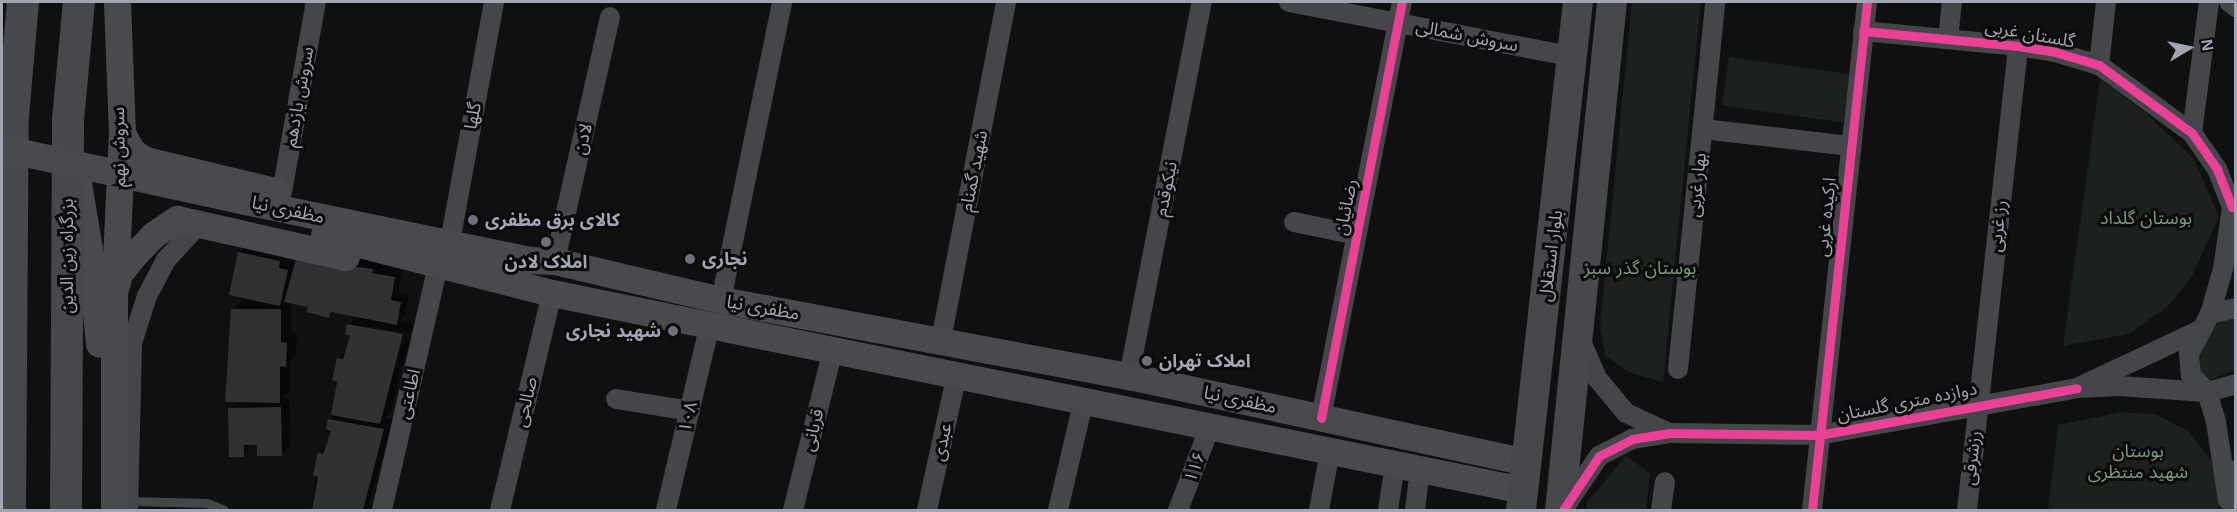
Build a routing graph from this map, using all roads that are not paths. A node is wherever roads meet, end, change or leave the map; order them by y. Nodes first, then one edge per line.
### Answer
1 (23, 2) edge
2 (79, 2) edge
3 (117, 2) edge
4 (316, 2) edge
5 (494, 2) edge
6 (782, 2) edge
7 (1006, 2) edge
8 (1202, 2) edge
9 (1288, 2) edge
10 (1402, 2) edge
11 (1578, 2) edge
12 (1612, 2) edge
13 (1715, 2) edge
14 (1867, 2) edge
15 (1952, 2) edge
16 (2106, 2) edge
17 (2209, 2) edge
18 (2229, 2) edge
19 (2235, 7) edge
20 (610, 17) dead end
21 (1398, 23) junction
22 (1863, 32) junction
23 (1948, 39) junction
24 (2018, 46) junction
25 (1574, 57) junction
26 (2099, 65) junction
27 (68, 120) junction
28 (1703, 129) junction
29 (2192, 133) junction
30 (122, 134) junction
31 (1851, 146) junction
32 (2, 148) edge
33 (2, 166) edge
34 (189, 171) junction
35 (282, 192) junction
36 (12, 201) junction
37 (245, 208) junction
38 (2234, 213) edge
39 (189, 221) junction
40 (1294, 222) dead end
41 (452, 231) junction
42 (1357, 236) junction
43 (555, 261) junction
44 (435, 278) junction
45 (114, 292) junction
46 (552, 293) junction
47 (2, 296) edge
48 (2235, 308) edge
49 (716, 312) junction
50 (2210, 315) junction
51 (2198, 331) junction
52 (1580, 338) junction
53 (941, 340) junction
54 (832, 349) junction
55 (1678, 369) dead end
56 (957, 374) junction
57 (1129, 376) junction
58 (2235, 384) edge
59 (2077, 388) junction
60 (2207, 392) junction
61 (616, 399) dead end
62 (1084, 399) junction
63 (1978, 405) junction
64 (690, 411) junction
65 (1322, 418) junction
66 (1211, 424) junction
67 (1669, 433) junction
68 (1819, 435) junction
69 (1330, 451) junction
70 (1472, 451) junction
71 (1408, 467) junction
72 (2235, 470) edge
73 (1478, 481) junction
74 (1665, 482) dead end
75 (1524, 488) edge
76 (2227, 505) edge
77 (123, 507) edge
78 (10, 510) edge
79 (66, 510) edge
80 (101, 510) edge
81 (224, 510) edge
82 (382, 510) edge
83 (500, 510) edge
84 (666, 510) edge
85 (793, 510) edge
86 (927, 510) edge
87 (1058, 510) edge
88 (1178, 510) edge
89 (1319, 510) edge
90 (1388, 510) edge
91 (1414, 510) edge
92 (1562, 510) edge
93 (1661, 510) edge
94 (1812, 510) edge
95 (1967, 510) edge

1 - 36 highway
2 - 27 highway, بزرگراه زین الدین
3 - 30 main road, سروش نهم
4 - 35 street, سروش یازدهم
5 - 41 street, گلها
6 - 49 street, ۱۰۸
7 - 53 street, شهید گمنام
8 - 57 street, نیکوقدم
9 - 21 street, سروش شمالی
10 - 21 street, رضائیان
11 - 25 main road, بلوار استقلال
12 - 52 main road, بلوار استقلال
13 - 28 street, بهار غربی
14 - 22 street, ارکیده غربی
15 - 23 street
16 - 26 street
17 - 29 street
18 - 19 street
20 - 43 street, لادن
21 - 25 street, سروش شمالی
21 - 42 street, رضائیان
22 - 23 street, گلستان غربی
22 - 31 street, ارکیده غربی
23 - 24 street, گلستان غربی
24 - 26 street, گلستان غربی
24 - 63 street, رز غربی
25 - 75 main road, بلوار استقلال
26 - 29 street, گلستان غربی
27 - 79 highway, بزرگراه زین الدین
27 - 80 main road
28 - 31 street
28 - 55 street, بهار غربی
29 - 38 street, گلستان غربی
30 - 34 main road
30 - 45 main road, سروش نهم
31 - 68 street, ارکیده غربی
32 - 37 main road, مظفری نیا, bridge
33 - 37 main road, مظفری نیا
34 - 35 main road
34 - 39 main road
35 - 41 main road
36 - 47 main road
36 - 78 highway
37 - 43 main road, مظفری نیا
37 - 46 main road, مظفری نیا
38 - 50 street
39 - 44 main road
39 - 45 main road
39 - 77 street
40 - 42 street
41 - 43 main road
42 - 65 street, رضائیان
43 - 49 main road, مظفری نیا
44 - 46 main road
44 - 82 street, اطاعتی
45 - 77 main road, سروش نهم
46 - 49 main road, مظفری نیا
46 - 83 street, صالحی
48 - 50 street
49 - 53 main road, مظفری نیا
49 - 54 main road, مظفری نیا
49 - 64 street, ۱۰۸
50 - 51 street
51 - 59 street
51 - 60 street
52 - 67 street
52 - 92 main road, بلوار استقلال
53 - 57 main road, مظفری نیا
54 - 56 main road, مظفری نیا
54 - 85 street, قربانی
56 - 62 main road, مظفری نیا
56 - 86 street, عبدی
57 - 65 main road, مظفری نیا
58 - 60 street
59 - 60 street
59 - 63 street, دوازده متری گلستان
60 - 76 street
61 - 64 street
62 - 66 main road, مظفری نیا
62 - 87 street
63 - 68 street, دوازده متری گلستان
63 - 95 street, رزشرقی
64 - 84 street, ۱۰۸
65 - 70 main road, مظفری نیا
66 - 69 main road, مظفری نیا
66 - 88 street, ۱۱۶
67 - 68 street, دوازده متری گلستان
67 - 92 street
68 - 94 street, ارکیده غربی
69 - 71 main road, مظفری نیا
69 - 89 street
70 - 73 main road
70 - 75 main road, مظفری نیا
71 - 73 main road, مظفری نیا
71 - 90 street
71 - 91 street
72 - 76 street
73 - 75 main road, مظفری نیا
74 - 93 street
77 - 81 lane

